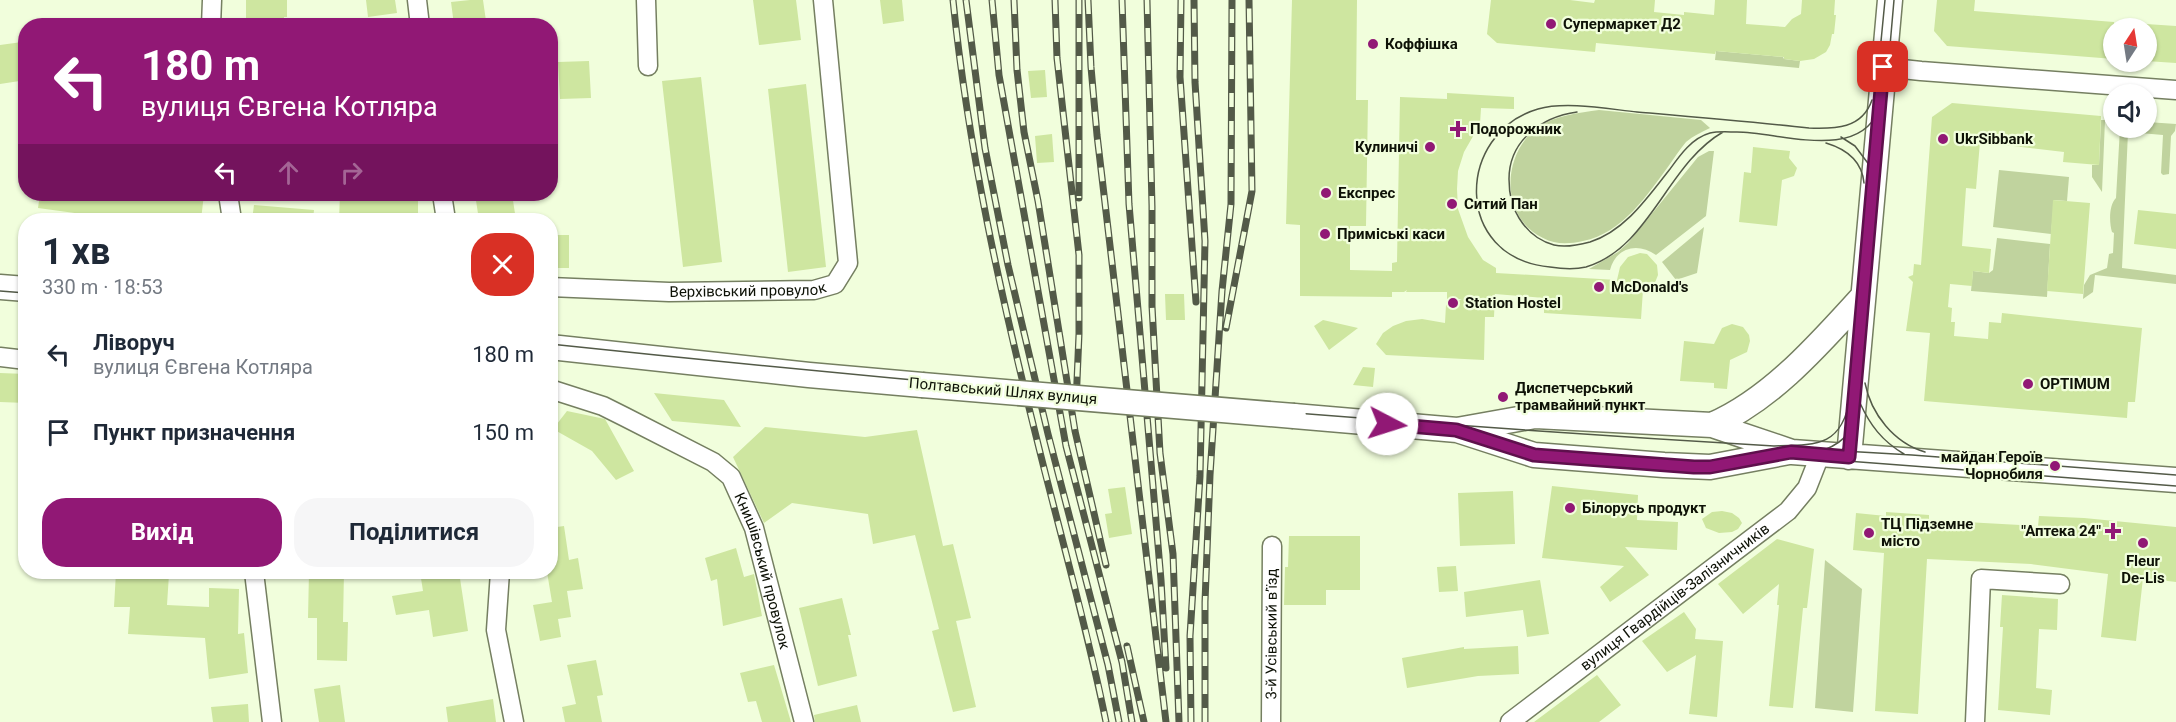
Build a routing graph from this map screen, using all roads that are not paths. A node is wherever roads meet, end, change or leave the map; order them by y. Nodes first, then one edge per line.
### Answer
1 (212, 0) edge
2 (417, 0) edge
3 (646, 0) edge
4 (823, 0) edge
5 (1890, 0) edge
6 (211, 18) edge
7 (419, 18) edge
8 (648, 66) dead end
9 (1883, 67) junction
10 (2176, 90) edge
11 (0, 287) edge
12 (558, 287) edge
13 (18, 288) edge
14 (1863, 296) junction
15 (558, 348) edge
16 (0, 357) edge
17 (18, 359) edge
18 (558, 392) edge
19 (1712, 425) junction
20 (1456, 430) junction
21 (1791, 452) junction
22 (1820, 455) junction
23 (1849, 457) junction
24 (2176, 480) edge
25 (1272, 546) dead end
26 (255, 579) edge
27 (500, 579) edge
28 (2060, 584) dead end
29 (272, 722) edge
30 (514, 722) edge
31 (804, 722) edge
32 (1271, 722) edge
33 (1510, 722) edge
34 (1975, 722) edge

1 - 6 street
2 - 7 street
3 - 8 street
4 - 12 street, Верхівський провулок
5 - 9 main road
9 - 10 street
9 - 14 main road
11 - 13 main road
14 - 19 main road
14 - 23 main road
15 - 20 main road, Полтавський Шлях вулиця, bridge
16 - 17 street
18 - 31 street, Книшівський провулок
19 - 20 main road, Полтавський Шлях вулиця
19 - 21 main road, Полтавський Шлях вулиця
20 - 21 main road, Полтавський Шлях вулиця
21 - 22 main road, Полтавський Шлях вулиця
22 - 23 main road, Полтавський Шлях вулиця
22 - 33 street, вулиця Гвардійців-Залізничників
23 - 24 main road, Полтавський Шлях вулиця
25 - 32 street, 3-й Усівський в’їзд
26 - 29 street
27 - 30 street
28 - 34 street

